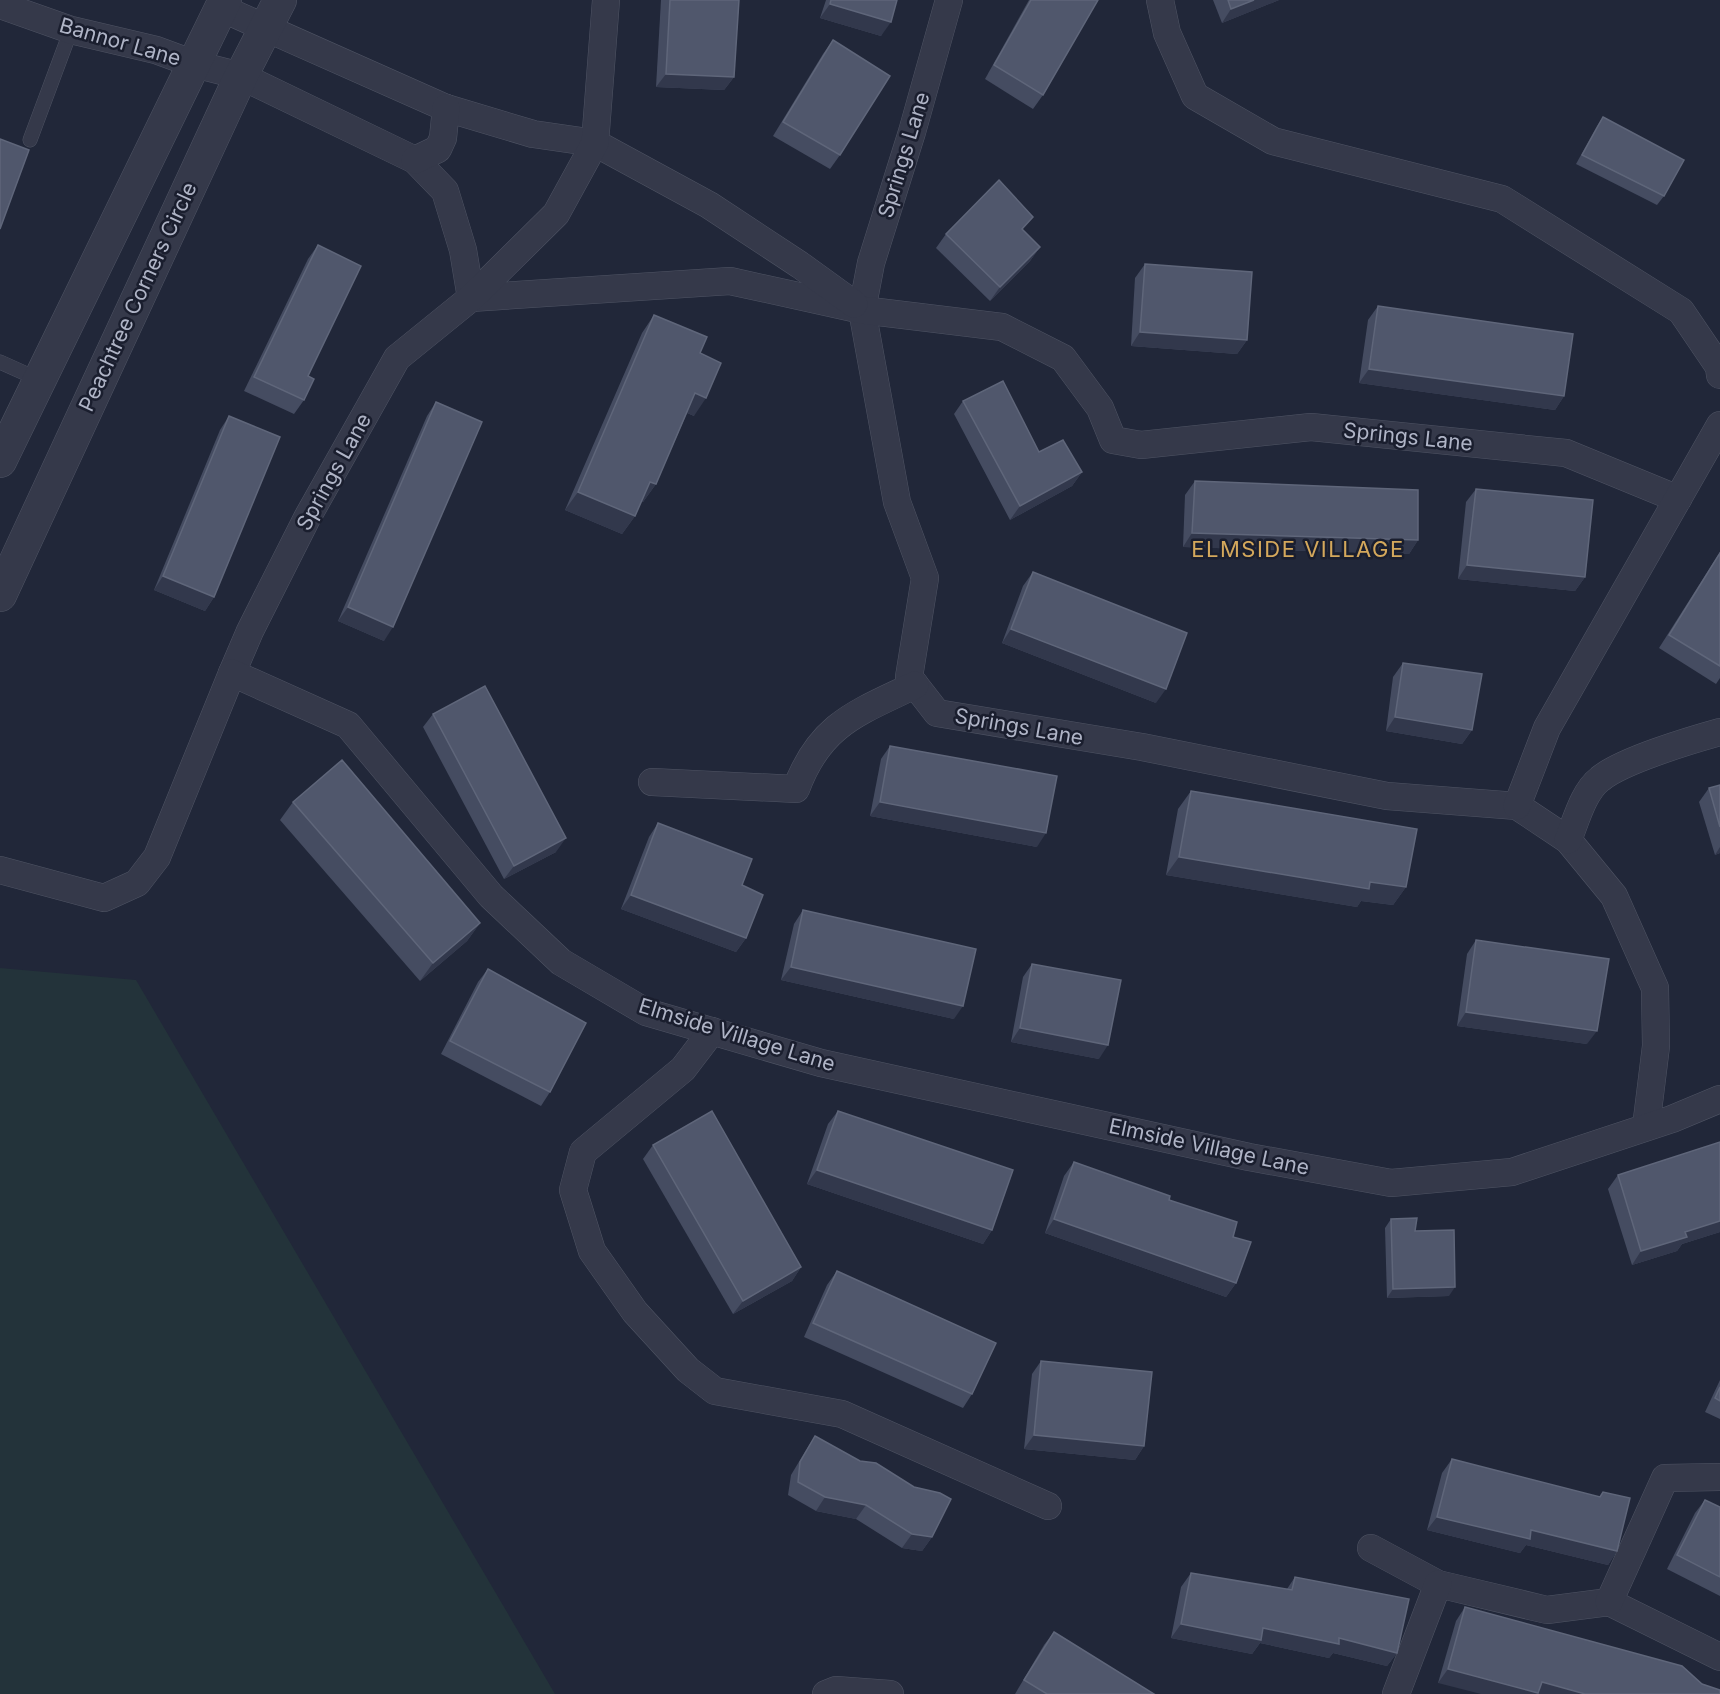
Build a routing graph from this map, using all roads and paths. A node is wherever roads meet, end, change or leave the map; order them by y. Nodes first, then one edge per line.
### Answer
1 (606, 0) edge
2 (949, 0) edge
3 (1160, 0) edge
4 (223, 4) edge
5 (0, 5) edge
6 (273, 14) edge
7 (71, 30) junction
8 (194, 64) junction
9 (241, 76) junction
10 (446, 108) junction
11 (30, 141) dead end
12 (595, 143) junction
13 (415, 160) junction
14 (471, 298) junction
15 (862, 310) junction
16 (0, 362) edge
17 (1720, 375) edge
18 (40, 380) junction
19 (1720, 425) edge
20 (0, 461) edge
21 (1678, 499) junction
22 (0, 595) edge
23 (232, 673) junction
24 (915, 685) junction
25 (1720, 732) edge
26 (652, 782) dead end
27 (1517, 806) junction
28 (1568, 840) junction
29 (0, 870) edge
30 (712, 1031) junction
31 (1720, 1099) edge
32 (1646, 1128) junction
33 (1720, 1477) edge
34 (1047, 1506) dead end
35 (1371, 1548) dead end
36 (1438, 1584) junction
37 (1609, 1602) junction
38 (1720, 1657) edge
39 (826, 1694) edge
40 (890, 1694) edge
41 (1396, 1694) edge

1 - 12 street, Springs Lane
2 - 15 street, Springs Lane
3 - 17 street
4 - 6 street, Springs Lane
4 - 8 street
5 - 7 street, Bannor Lane
6 - 9 street, Peachtree Corners Circle
6 - 10 street, Springs Lane
7 - 8 street, Bannor Lane
7 - 11 lane
8 - 9 street, Bannor Lane
8 - 18 street
9 - 13 street
9 - 22 street, Peachtree Corners Circle
10 - 12 street, Springs Lane
10 - 13 street
12 - 14 street, Springs Lane
12 - 15 street, Springs Lane
13 - 14 street
14 - 15 street, Springs Lane
14 - 23 street, Springs Lane
15 - 21 street, Springs Lane
15 - 24 street, Springs Lane
16 - 18 lane
18 - 20 street
19 - 21 street
21 - 27 street
23 - 29 street
23 - 30 street, Elmside Village Lane
24 - 26 street
24 - 27 street, Springs Lane
25 - 28 street
27 - 28 street, Springs Lane
28 - 32 street, Springs Lane
30 - 32 street, Elmside Village Lane
30 - 34 street
31 - 32 street, Elmside Village Lane
33 - 37 street
35 - 36 street
36 - 37 street
36 - 41 street
37 - 38 street
39 - 40 street

